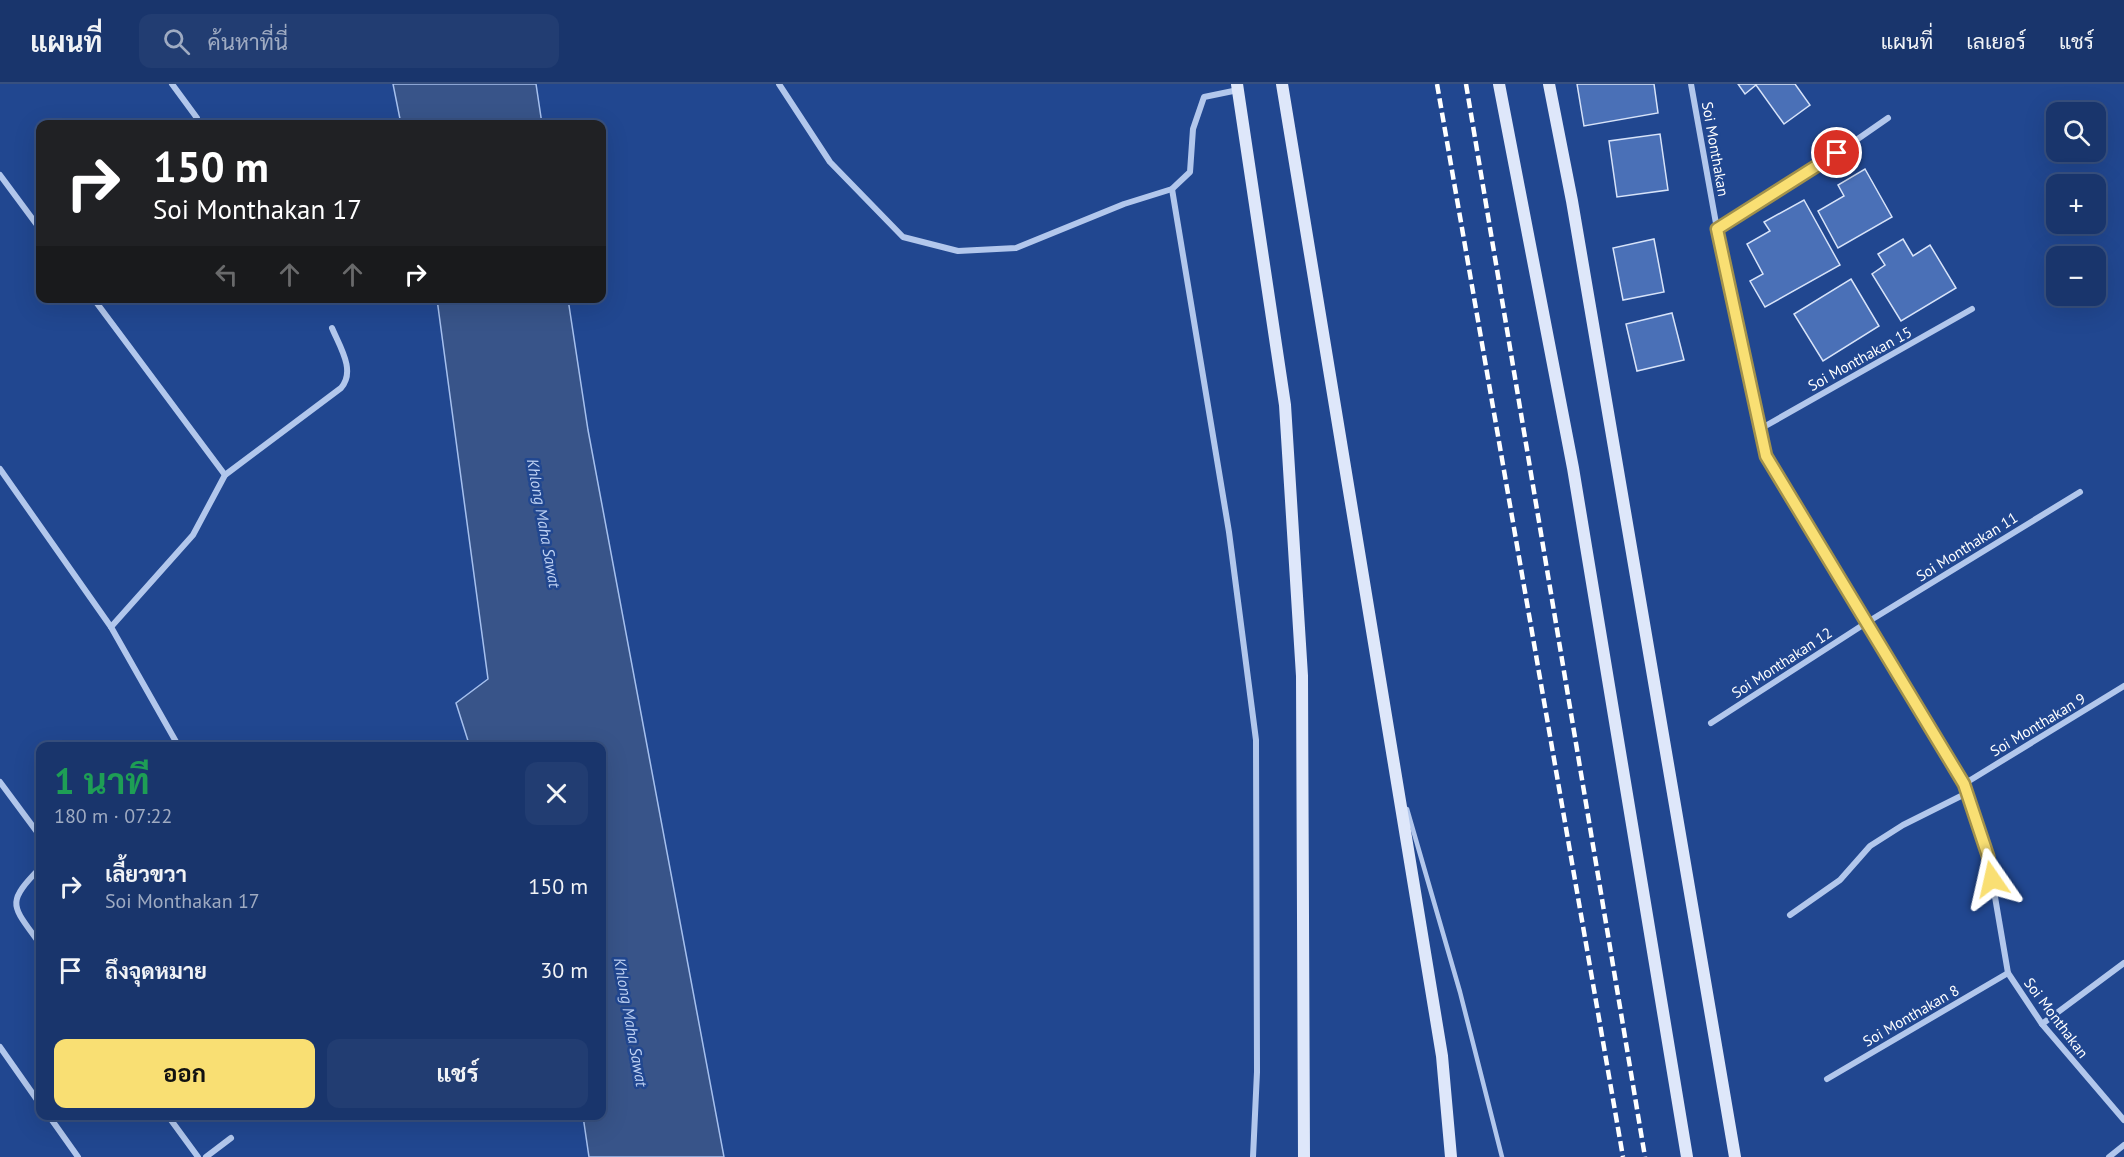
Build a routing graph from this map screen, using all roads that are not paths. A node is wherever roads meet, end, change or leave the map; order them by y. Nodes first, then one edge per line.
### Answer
1 (172, 84) edge
2 (779, 84) edge
3 (1282, 84) edge
4 (1499, 84) edge
5 (1549, 84) edge
6 (1691, 84) edge
7 (1237, 87) edge
8 (1888, 118) dead end
9 (197, 120) edge
10 (0, 175) edge
11 (1173, 189) junction
12 (36, 224) edge
13 (1717, 229) junction
14 (97, 303) edge
15 (1972, 309) dead end
16 (332, 328) dead end
17 (1760, 429) junction
18 (0, 469) edge
19 (225, 476) junction
20 (2080, 492) dead end
21 (1866, 623) junction
22 (111, 627) junction
23 (2124, 686) edge
24 (1711, 723) dead end
25 (175, 742) edge
26 (1395, 768) junction
27 (0, 782) edge
28 (1964, 784) junction
29 (1967, 793) junction
30 (36, 831) edge
31 (36, 872) edge
32 (1790, 915) dead end
33 (36, 938) edge
34 (2124, 963) edge
35 (2008, 973) junction
36 (2042, 1024) junction
37 (0, 1047) edge
38 (1827, 1079) dead end
39 (36, 1098) edge
40 (52, 1120) edge
41 (171, 1120) edge
42 (2124, 1120) edge
43 (231, 1138) dead end
44 (2124, 1145) edge
45 (78, 1157) edge
46 (198, 1157) edge
47 (206, 1157) edge
48 (1253, 1157) edge
49 (1304, 1157) edge
50 (1451, 1157) edge
51 (1502, 1157) edge
52 (1687, 1157) edge
53 (1735, 1157) edge
54 (2109, 1157) edge

1 - 9 street
2 - 11 street
3 - 26 main road
4 - 52 main road
5 - 53 main road
6 - 13 street, Soi Monthakan
7 - 11 street
7 - 49 main road
8 - 13 street
10 - 12 street
11 - 48 street
13 - 17 street, Soi Monthakan
14 - 19 street
15 - 17 street, Soi Monthakan 15
16 - 19 street
17 - 21 street, Soi Monthakan
18 - 22 street
19 - 22 street
20 - 21 street, Soi Monthakan 11
21 - 24 street, Soi Monthakan 12
21 - 28 street, Soi Monthakan
22 - 25 street
23 - 28 street, Soi Monthakan 9
26 - 50 main road
26 - 51 lane
27 - 30 street
28 - 29 street, Soi Monthakan
29 - 32 street
29 - 35 street, Soi Monthakan
31 - 33 street
34 - 36 street
35 - 36 street, Soi Monthakan
35 - 38 street, Soi Monthakan 8
36 - 42 street, Soi Monthakan
37 - 39 street
40 - 45 street
41 - 46 street
43 - 47 street
44 - 54 street

